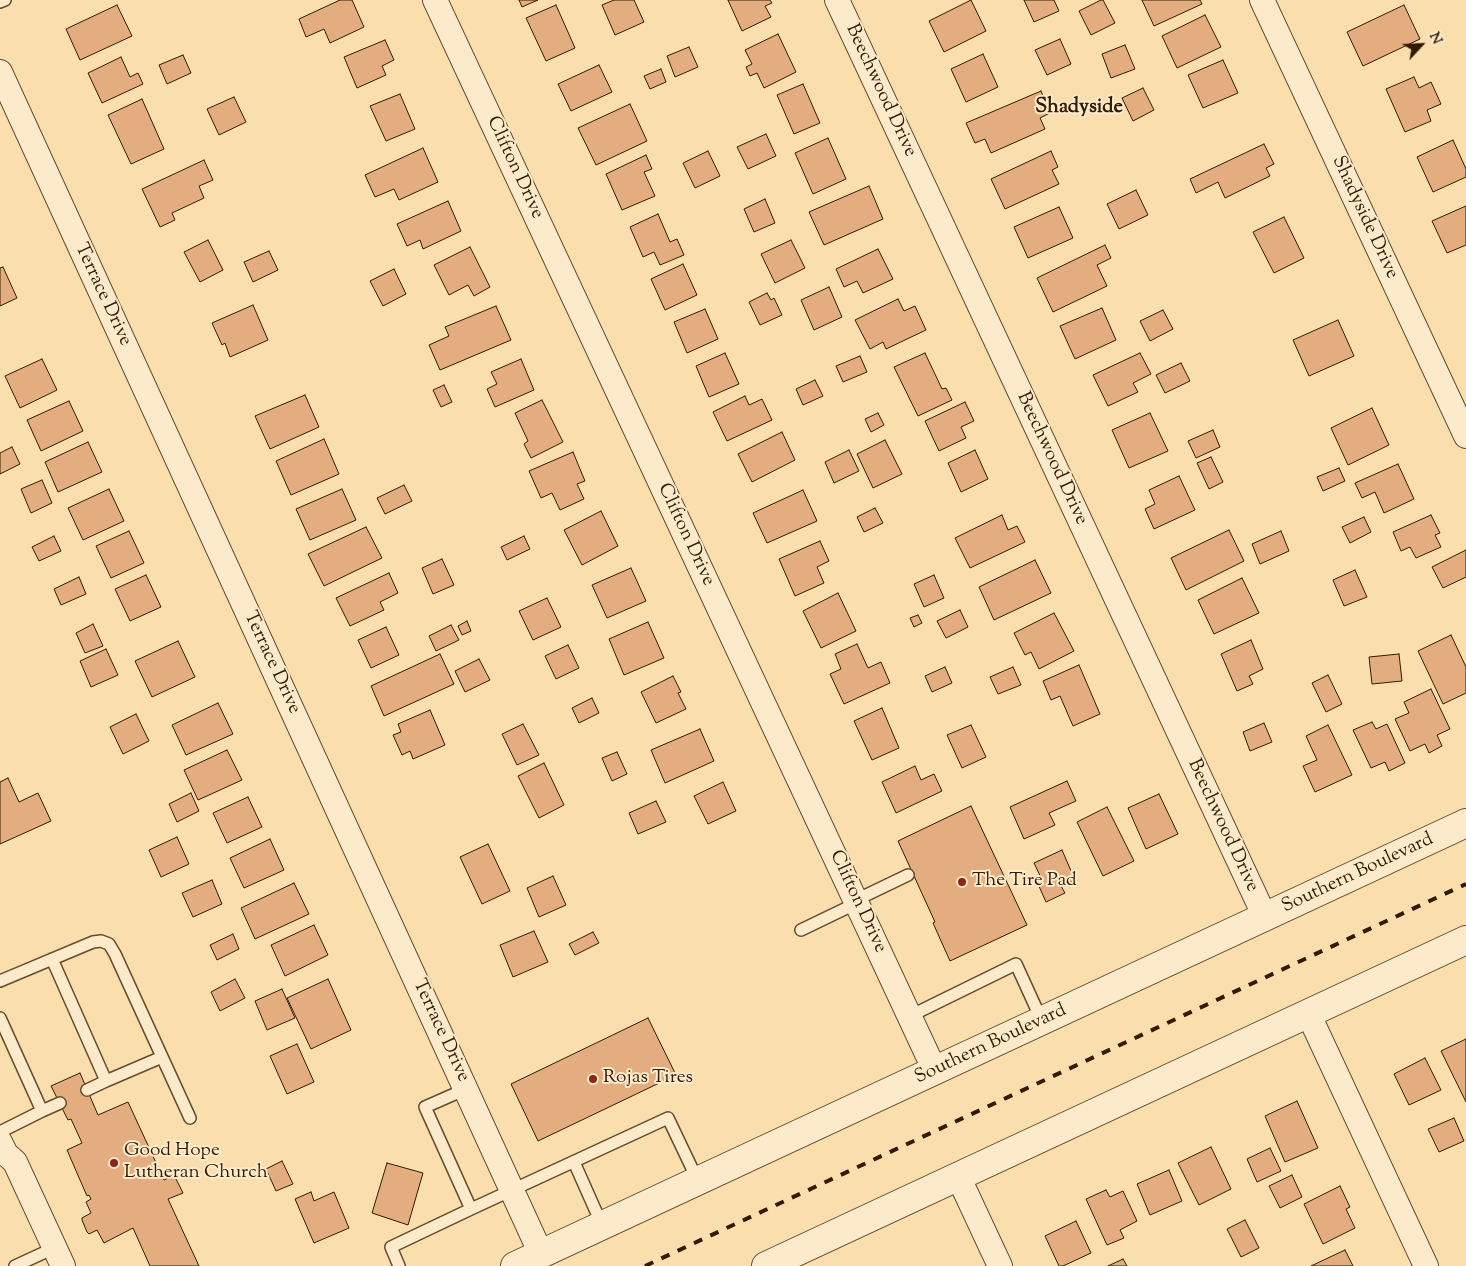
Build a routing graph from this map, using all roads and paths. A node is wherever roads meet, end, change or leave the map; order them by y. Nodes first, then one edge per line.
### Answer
1 (5, 0) edge
2 (435, 0) edge
3 (837, 0) edge
4 (1262, 0) edge
5 (0, 2) edge
6 (0, 72) edge
7 (1466, 436) edge
8 (1466, 823) edge
9 (908, 874) dead end
10 (856, 902) junction
11 (1265, 917) junction
12 (801, 930) dead end
13 (1466, 940) edge
14 (52, 959) junction
15 (0, 981) edge
16 (1308, 1013) junction
17 (910, 1016) junction
18 (0, 1018) edge
19 (1042, 1021) junction
20 (162, 1057) junction
21 (935, 1071) junction
22 (106, 1081) junction
23 (466, 1089) junction
24 (87, 1090) dead end
25 (60, 1103) dead end
26 (42, 1111) junction
27 (190, 1118) dead end
28 (0, 1132) edge
29 (0, 1142) edge
30 (574, 1162) junction
31 (958, 1176) junction
32 (698, 1181) junction
33 (512, 1190) junction
34 (471, 1209) junction
35 (602, 1225) junction
36 (541, 1254) junction
37 (58, 1257) edge
38 (15, 1266) edge
39 (399, 1266) edge
40 (515, 1266) edge
41 (766, 1266) edge
42 (1000, 1266) edge
43 (1426, 1266) edge

1 - 5 lane
2 - 10 street, Clifton Drive
3 - 11 street, Beechwood Drive
4 - 7 street, Shadyside Drive
6 - 23 street, Terrace Drive
8 - 11 street, Southern Boulevard
9 - 10 lane
10 - 12 lane
10 - 17 street, Clifton Drive
11 - 19 street, Southern Boulevard
13 - 16 street
14 - 15 lane
14 - 20 lane
14 - 22 lane
16 - 31 street
16 - 43 street
17 - 19 lane
17 - 21 street, Clifton Drive
18 - 26 lane
19 - 21 street, Southern Boulevard
20 - 22 lane
20 - 27 lane
21 - 32 street, Southern Boulevard
22 - 24 lane
23 - 33 street, Terrace Drive
23 - 34 lane
25 - 26 lane
26 - 28 lane
29 - 37 street
30 - 32 lane
30 - 33 lane
30 - 35 lane
31 - 41 street
31 - 42 street
32 - 35 street, Southern Boulevard
33 - 34 lane
33 - 36 street, Terrace Drive
34 - 39 lane
35 - 36 street, Southern Boulevard
36 - 40 street, Southern Boulevard
37 - 38 lane

